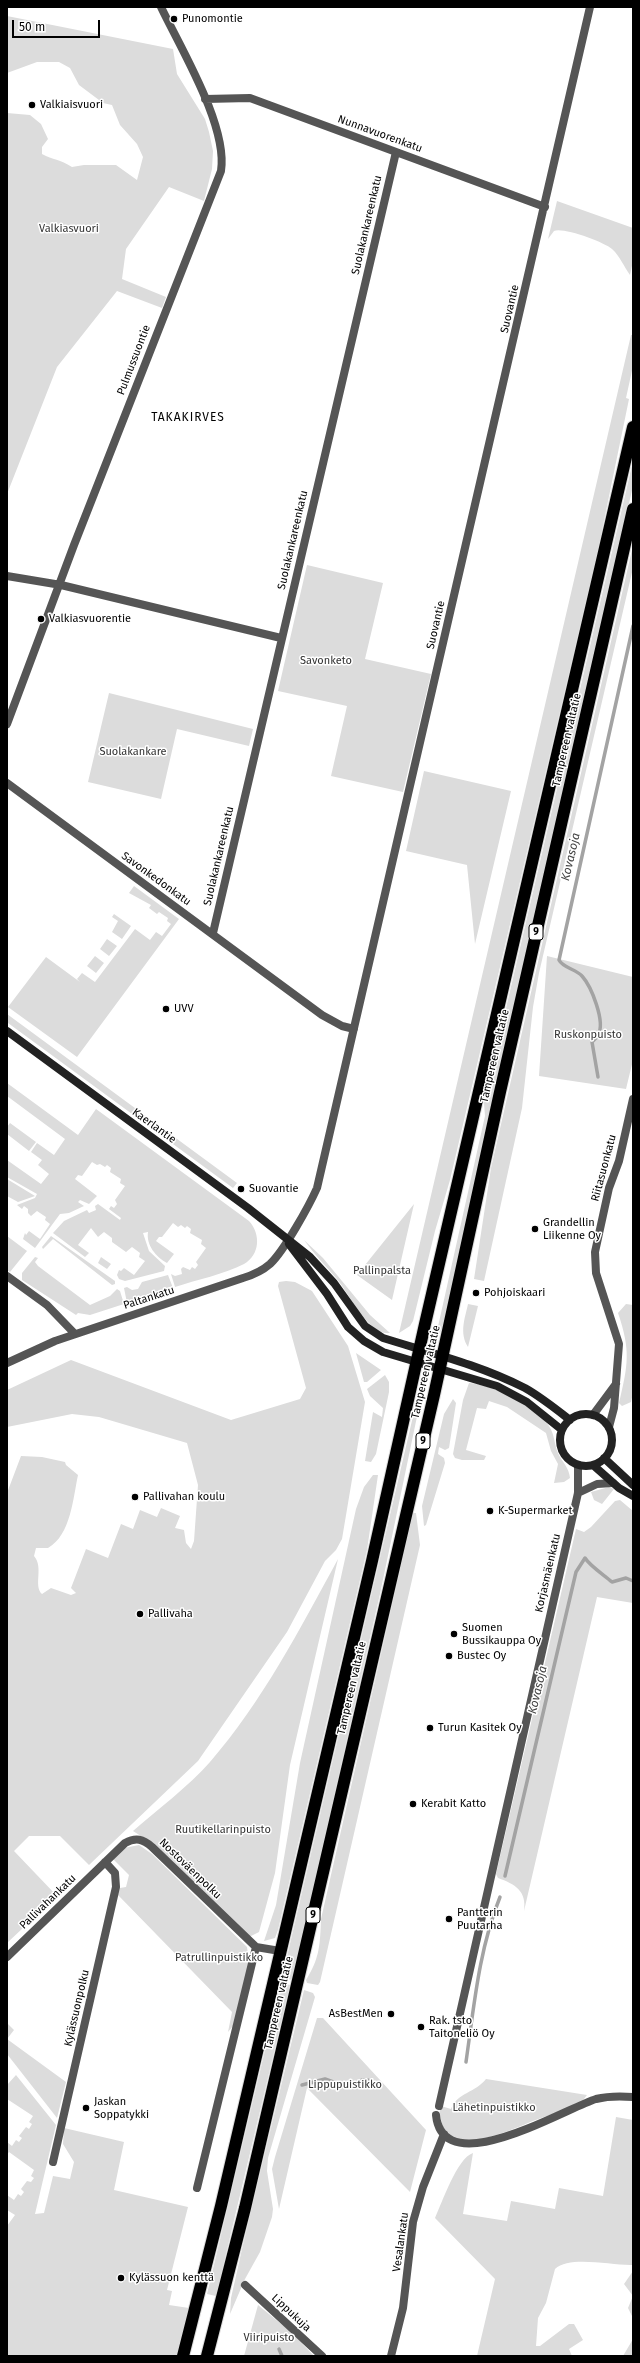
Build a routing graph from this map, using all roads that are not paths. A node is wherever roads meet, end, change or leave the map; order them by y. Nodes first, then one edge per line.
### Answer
1 (161, 7) edge
2 (590, 7) edge
3 (205, 99) junction
4 (396, 152) junction
5 (545, 207) junction
6 (633, 427) edge
7 (633, 509) edge
8 (7, 576) edge
9 (61, 585) junction
10 (281, 638) junction
11 (7, 724) edge
12 (7, 783) edge
13 (213, 933) junction
14 (354, 1029) junction
15 (7, 1031) edge
16 (633, 1099) edge
17 (286, 1240) junction
18 (7, 1276) edge
19 (75, 1334) junction
20 (419, 1349) junction
21 (443, 1356) junction
22 (416, 1362) junction
23 (7, 1363) edge
24 (440, 1368) junction
25 (616, 1383) junction
26 (593, 1415) junction
27 (570, 1420) junction
28 (609, 1427) junction
29 (562, 1430) junction
30 (604, 1458) junction
31 (578, 1465) junction
32 (593, 1465) junction
33 (613, 1483) junction
34 (633, 1485) edge
35 (578, 1493) junction
36 (633, 1496) edge
37 (105, 1862) junction
38 (256, 1947) junction
39 (280, 1951) junction
40 (7, 1957) edge
41 (633, 2095) edge
42 (438, 2106) dead end
43 (436, 2114) dead end
44 (444, 2134) junction
45 (52, 2162) dead end
46 (197, 2188) dead end
47 (246, 2286) dead end
48 (183, 2356) edge
49 (207, 2356) edge
50 (322, 2356) edge
51 (391, 2356) edge

1 - 3 street, Pulmussuontie
2 - 5 street, Suovantie
3 - 4 street, Nunnavuorenkatu
3 - 9 street, Pulmussuontie
4 - 5 street, Nunnavuorenkatu
4 - 10 street, Suolakankareenkatu
5 - 14 street, Suovantie
6 - 20 highway, Tampereen valtatie / 9
7 - 21 highway, Tampereen valtatie / 9
8 - 9 street
9 - 10 street
9 - 11 street, Pulmussuontie
10 - 13 street, Suolakankareenkatu
12 - 13 street, Savonkedonkatu
13 - 14 street, Savonkedonkatu
14 - 17 street, Suovantie
15 - 17 street, Kaerlantie
16 - 25 street, Riitasuonkatu
17 - 19 street, Paltankatu
17 - 20 street, Kaerlantie
17 - 22 street, Kaerlantie
18 - 19 street
19 - 23 street, Paltankatu
20 - 21 street, Kaerlantie
20 - 22 highway, Tampereen valtatie / 9
21 - 24 highway, Tampereen valtatie / 9
21 - 27 street
22 - 24 street, Kaerlantie
22 - 39 highway, Tampereen valtatie / 9
24 - 29 street
24 - 49 highway, Tampereen valtatie / 9
25 - 26 street
25 - 28 street, Riitasuonkatu
26 - 27 street
26 - 28 street
27 - 29 street
28 - 30 street
29 - 31 street
30 - 32 street
30 - 34 street
31 - 32 street
31 - 35 street, Korjasmäenkatu
32 - 33 street
33 - 35 street
33 - 36 street
35 - 42 street, Korjasmäenkatu
37 - 38 street, Nostoväenpolku
37 - 40 street, Pallivahankatu
37 - 45 street, Kylässuonpolku
38 - 39 street, Tampereen valtatie
38 - 46 street
39 - 48 highway, Tampereen valtatie / 9
41 - 44 street
43 - 44 street
44 - 51 street, Vesalankatu
47 - 50 street, Lippukuja

